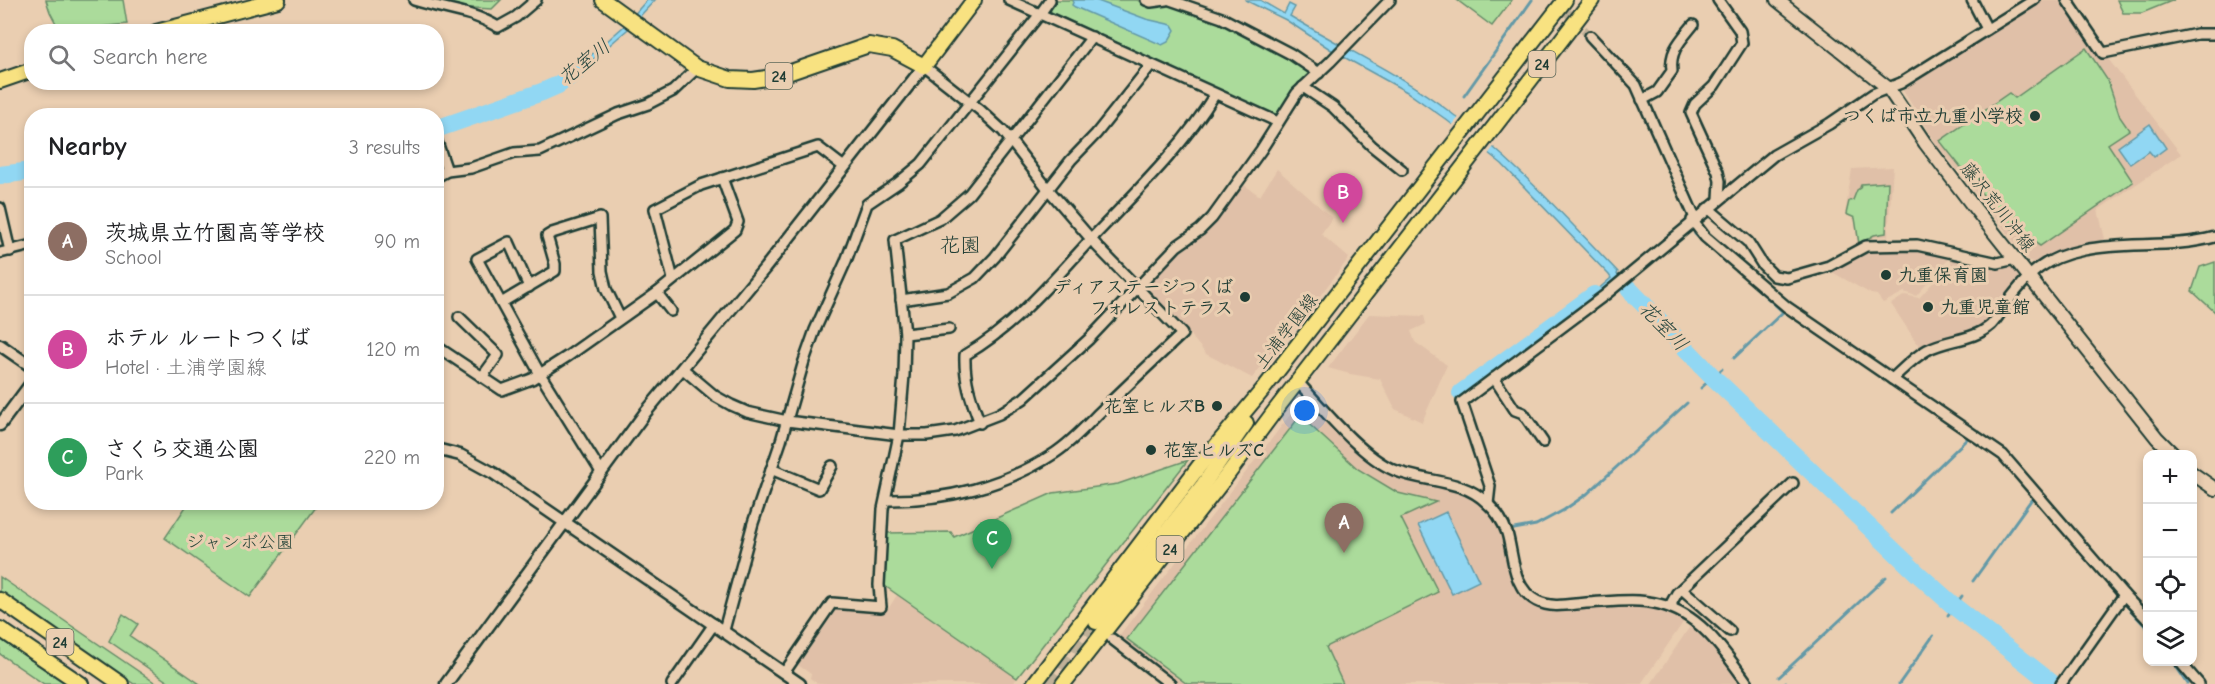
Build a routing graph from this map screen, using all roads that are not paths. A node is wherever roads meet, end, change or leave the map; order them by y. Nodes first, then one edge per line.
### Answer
1 (278, 0) edge
2 (414, 0) edge
3 (537, 0) edge
4 (603, 0) edge
5 (974, 0) edge
6 (1009, 0) edge
7 (1050, 0) edge
8 (1146, 0) edge
9 (1168, 0) edge
10 (1390, 0) edge
11 (1565, 0) edge
12 (1592, 0) edge
13 (1718, 0) edge
14 (1777, 0) edge
15 (1972, 0) edge
16 (2034, 0) edge
17 (2067, 0) edge
18 (1040, 14) junction
19 (186, 24) edge
20 (1693, 25) dead end
21 (1987, 29) junction
22 (2215, 34) edge
23 (1590, 36) tunnel mouth
24 (1092, 37) junction
25 (1151, 65) junction
26 (924, 66) junction
27 (697, 68) junction
28 (24, 73) edge
29 (1319, 73) junction
30 (0, 81) edge
31 (1303, 87) junction
32 (1888, 88) junction
33 (1215, 94) junction
34 (1642, 100) junction
35 (970, 102) junction
36 (1278, 122) junction
37 (1011, 141) junction
38 (444, 162) edge
39 (844, 167) junction
40 (1402, 170) dead end
41 (447, 171) junction
42 (444, 173) edge
43 (722, 178) junction
44 (1048, 189) junction
45 (1719, 199) junction
46 (0, 208) edge
47 (1708, 208) junction
48 (1694, 219) junction
49 (2215, 237) edge
50 (1091, 239) junction
51 (24, 247) edge
52 (10, 251) junction
53 (0, 253) edge
54 (2015, 259) junction
55 (2028, 275) junction
56 (673, 279) junction
57 (529, 287) junction
58 (1139, 288) junction
59 (657, 293) junction
60 (901, 300) junction
61 (501, 303) junction
62 (671, 311) dead end
63 (459, 317) dead end
64 (620, 318) junction
65 (949, 329) dead end
66 (905, 334) junction
67 (0, 345) edge
68 (444, 351) edge
69 (24, 362) edge
70 (683, 369) junction
71 (540, 374) junction
72 (482, 377) junction
73 (1494, 378) junction
74 (1892, 379) junction
75 (1298, 382) junction
76 (24, 393) edge
77 (1258, 396) junction
78 (1274, 412) junction
79 (787, 421) junction
80 (980, 423) junction
81 (0, 425) edge
82 (899, 435) junction
83 (1543, 442) dead end
84 (2169, 450) edge
85 (444, 451) edge
86 (832, 466) dead end
87 (771, 470) junction
88 (601, 472) junction
89 (2197, 475) edge
90 (1793, 483) dead end
91 (1203, 485) junction
92 (2215, 489) edge
93 (886, 500) junction
94 (1488, 504) junction
95 (564, 522) junction
96 (1682, 589) junction
97 (2124, 595) junction
98 (0, 600) edge
99 (1672, 608) junction
100 (2143, 615) edge
101 (1096, 622) tunnel mouth
102 (714, 624) junction
103 (0, 629) edge
104 (724, 630) junction
105 (1730, 631) dead end
106 (1112, 639) dead end
107 (2183, 666) edge
108 (784, 673) junction
109 (81, 684) edge
110 (121, 684) edge
111 (447, 684) edge
112 (672, 684) edge
113 (800, 684) edge
114 (1034, 684) edge
115 (1063, 684) edge
116 (1170, 684) edge
117 (1748, 684) edge
118 (2061, 684) edge
119 (2199, 684) edge

1 - 19 main road
2 - 3 street
4 - 27 main road, 24
5 - 26 main road
6 - 18 street
7 - 18 street
8 - 9 street
9 - 29 street
10 - 29 street
11 - 77 main road, 土浦学園線 / 24
12 - 75 main road, 24
13 - 45 street
14 - 32 main road, 藤沢荒川沖線
15 - 21 street
16 - 21 street
17 - 22 street
18 - 24 street
18 - 35 street
20 - 34 street
21 - 32 street
23 - 34 street
24 - 25 street
24 - 37 street
25 - 33 street
25 - 44 street
26 - 27 main road, 24
26 - 35 street
26 - 39 street
27 - 41 street
28 - 30 main road
29 - 31 street
31 - 36 street
31 - 40 street
32 - 45 street
32 - 54 main road, 藤沢荒川沖線
33 - 36 street
33 - 50 street
34 - 48 street
35 - 37 street
35 - 79 street
36 - 58 street
37 - 44 street
37 - 60 street
38 - 41 street
39 - 43 street
39 - 70 street
41 - 42 street
43 - 56 street
43 - 56 street
44 - 50 street
44 - 60 street
45 - 47 street
46 - 52 street
47 - 48 street
47 - 54 street
48 - 73 street
48 - 74 street
49 - 55 street
50 - 58 street
50 - 80 street
51 - 52 street
52 - 53 street
54 - 55 main road, 藤沢荒川沖線
55 - 74 street
55 - 84 main road, 藤沢荒川沖線
56 - 59 street
57 - 61 street
57 - 61 street
57 - 64 street
58 - 80 street
58 - 93 street
59 - 62 street
59 - 64 street
60 - 66 street
61 - 71 street
63 - 72 street
64 - 71 street
65 - 66 street
66 - 82 street
67 - 69 street
68 - 72 street
70 - 79 street
70 - 88 street
71 - 72 street
71 - 88 street
73 - 83 street
73 - 94 street
74 - 97 street
75 - 78 main road, 24
75 - 94 street
76 - 81 street
77 - 91 main road, 24
77 - 114 main road, 土浦学園線 / 24
78 - 91 main road, 24
78 - 115 main road, 24
79 - 82 street
79 - 87 street
80 - 82 street
82 - 93 street
85 - 95 street
86 - 87 street
87 - 104 street
88 - 95 street
89 - 92 main road
90 - 96 street
91 - 101 main road, 24
93 - 108 street
94 - 99 street
95 - 102 street
95 - 111 street
96 - 99 street
96 - 105 street
97 - 100 street
97 - 118 street
98 - 110 main road, 24
99 - 117 street
102 - 104 street
102 - 112 street
103 - 109 main road, 24
104 - 108 street
106 - 116 street
107 - 119 street
108 - 113 street

